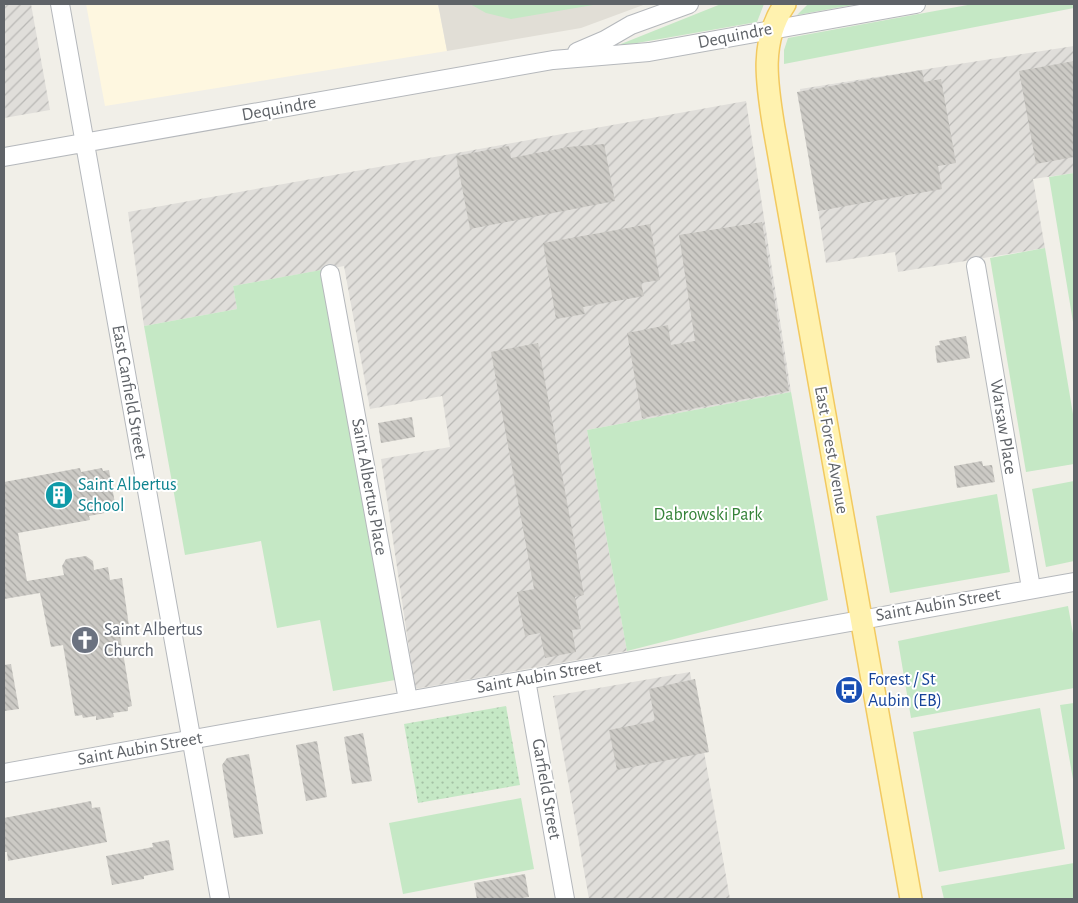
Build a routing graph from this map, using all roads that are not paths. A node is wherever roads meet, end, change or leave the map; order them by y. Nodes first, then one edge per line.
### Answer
1 (60, 4) edge
2 (689, 4) edge
3 (786, 4) edge
4 (916, 4) edge
5 (772, 29) junction
6 (553, 60) junction
7 (85, 142) junction
8 (4, 157) edge
9 (976, 266) dead end
10 (330, 274) dead end
11 (1074, 582) edge
12 (1031, 588) junction
13 (861, 619) junction
14 (526, 680) junction
15 (408, 700) junction
16 (191, 739) junction
17 (4, 773) edge
18 (220, 899) edge
19 (565, 899) edge
20 (911, 899) edge

1 - 7 street, East Canfield Street
2 - 6 street, Dequindre
3 - 5 main road, East Forest Avenue
4 - 5 street, Dequindre
5 - 6 street, Dequindre
5 - 13 main road, East Forest Avenue
6 - 7 street, Dequindre
7 - 8 street, Dequindre
7 - 16 street, East Canfield Street
9 - 12 street, Warsaw Place
10 - 15 street, Saint Albertus Place
11 - 12 street, Saint Aubin Street
12 - 13 street, Saint Aubin Street
13 - 14 street, Saint Aubin Street
13 - 20 main road, East Forest Avenue
14 - 15 street, Saint Aubin Street
14 - 19 street, Garfield Street
15 - 16 street, Saint Aubin Street
16 - 17 street, Saint Aubin Street
16 - 18 street, East Canfield Street

